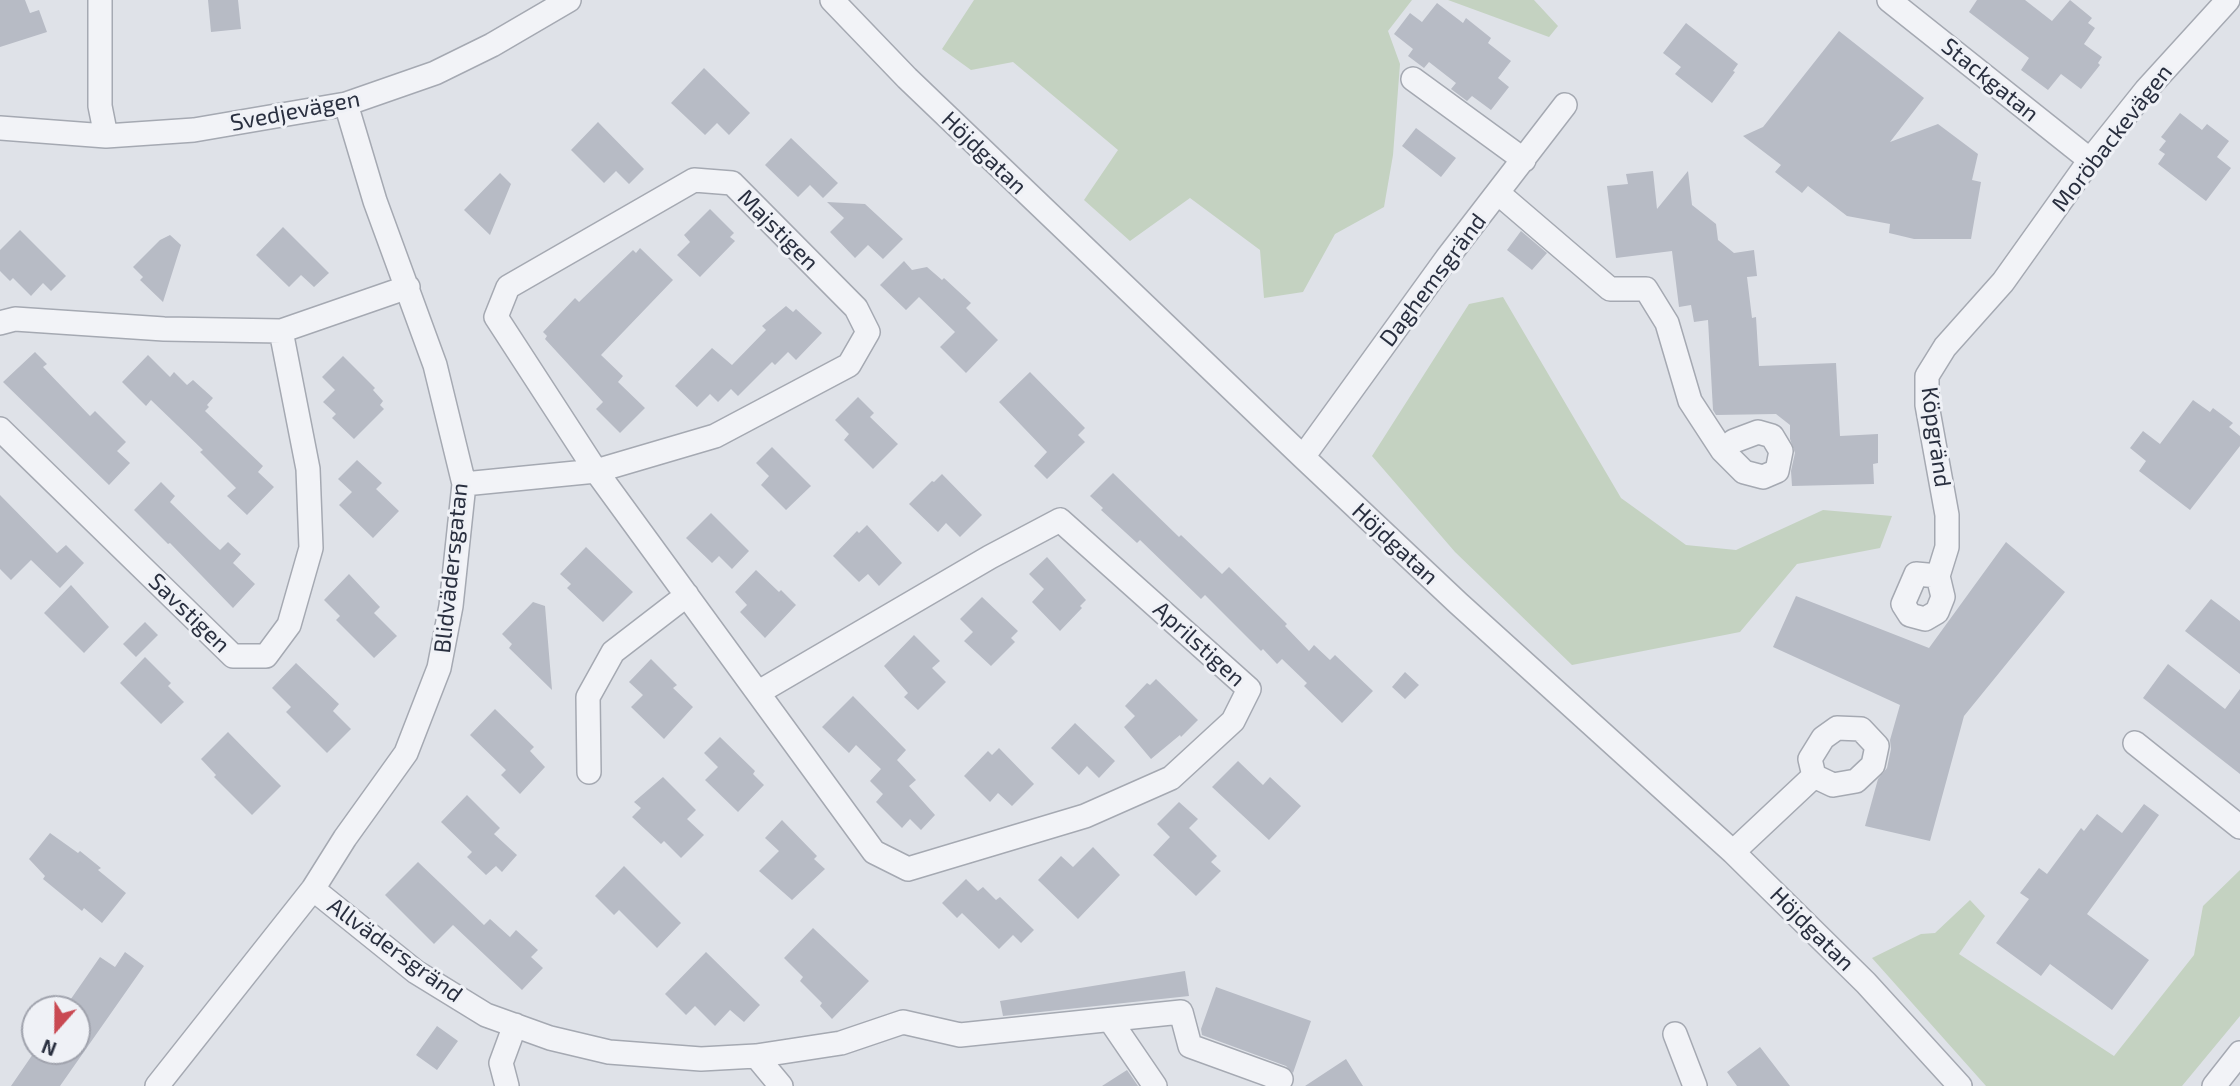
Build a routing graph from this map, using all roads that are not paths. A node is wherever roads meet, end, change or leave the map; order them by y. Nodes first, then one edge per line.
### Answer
1 (100, 0) edge
2 (569, 0) edge
3 (832, 0) edge
4 (1889, 0) edge
5 (2228, 0) edge
6 (1413, 79) dead end
7 (346, 104) junction
8 (1564, 105) dead end
9 (0, 128) edge
10 (106, 136) junction
11 (1524, 160) junction
12 (2090, 160) junction
13 (1498, 193) junction
14 (2003, 282) joint
15 (408, 287) junction
16 (0, 323) edge
17 (281, 331) junction
18 (0, 429) edge
19 (1723, 450) dead end
20 (1303, 457) junction
21 (596, 471) junction
22 (464, 484) junction
23 (1937, 576) dead end
24 (687, 595) junction
25 (759, 692) junction
26 (2135, 743) dead end
27 (589, 772) dead end
28 (1814, 776) dead end
29 (2240, 827) edge
30 (1733, 852) junction
31 (313, 889) junction
32 (1110, 1020) junction
33 (515, 1025) junction
34 (1675, 1034) dead end
35 (2240, 1053) edge
36 (756, 1056) junction
37 (157, 1086) edge
38 (507, 1086) edge
39 (781, 1086) edge
40 (1155, 1086) edge
41 (1278, 1086) edge
42 (1695, 1086) edge
43 (1960, 1086) edge
44 (2214, 1086) edge

1 - 10 street
2 - 7 street, Svedjevägen
3 - 20 street, Höjdgatan
4 - 12 street, Stackgatan
5 - 12 street, Moröbackevägen
6 - 11 street
7 - 10 street, Svedjevägen
7 - 15 street, Blidvädersgatan
8 - 11 street, Daghemsgränd
9 - 10 street, Svedjevägen
11 - 13 street, Daghemsgränd
12 - 14 street, Moröbackevägen
13 - 19 street
13 - 20 street, Daghemsgränd
14 - 23 street, Köpgränd
15 - 17 street
15 - 22 street, Blidvädersgatan
16 - 17 street
17 - 18 street, Savstigen
20 - 30 street, Höjdgatan
21 - 21 street, Majstigen
21 - 22 street, Majstigen
21 - 24 street, Aprilstigen
22 - 31 street, Blidvädersgatan
24 - 25 street, Aprilstigen
24 - 27 street
25 - 25 street, Aprilstigen
26 - 29 street
28 - 30 street
30 - 43 street, Höjdgatan
31 - 33 street, Allvädersgränd
31 - 37 street, Blidvädersgatan
32 - 36 street, Allvädersgränd
32 - 40 street
32 - 41 street, Allvädersgränd
33 - 36 street, Allvädersgränd
33 - 38 street
34 - 42 street
35 - 44 street
36 - 39 street

